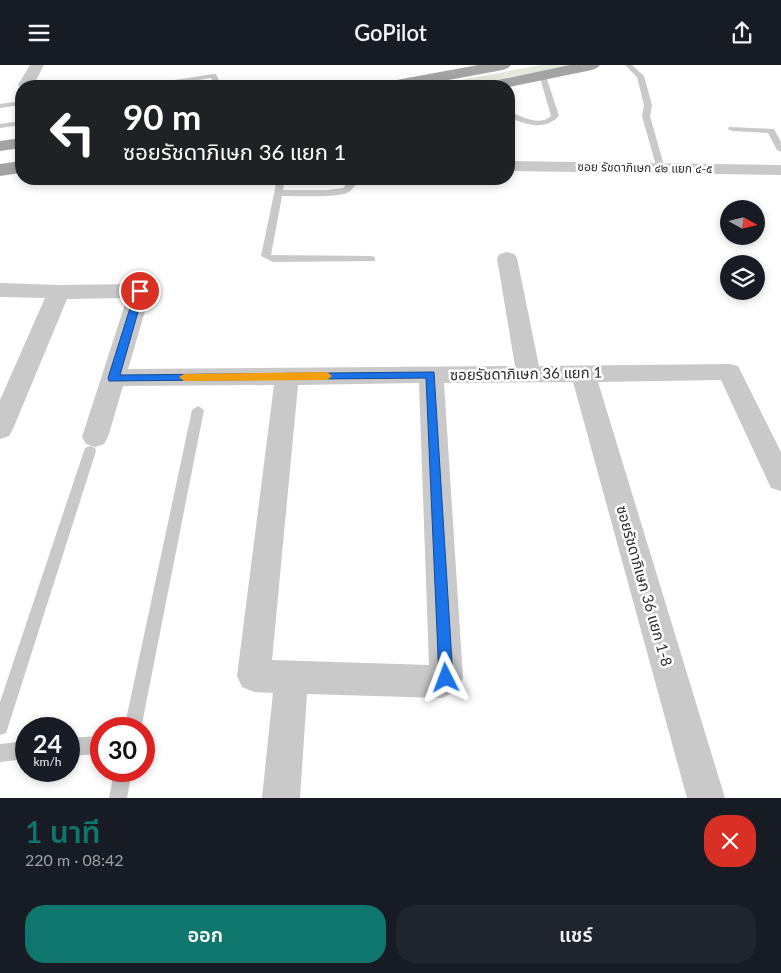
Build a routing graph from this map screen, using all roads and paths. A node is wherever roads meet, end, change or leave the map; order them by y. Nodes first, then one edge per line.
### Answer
1 (37, 65) edge
2 (503, 65) edge
3 (592, 65) edge
4 (628, 65) edge
5 (542, 76) junction
6 (29, 80) edge
7 (187, 80) edge
8 (215, 80) edge
9 (423, 80) edge
10 (515, 82) edge
11 (15, 104) edge
12 (0, 106) edge
13 (515, 117) edge
14 (15, 124) edge
15 (0, 126) edge
16 (732, 129) dead end
17 (15, 144) edge
18 (0, 146) edge
19 (781, 151) edge
20 (515, 166) edge
21 (15, 168) edge
22 (661, 169) junction
23 (0, 170) edge
24 (781, 171) edge
25 (280, 185) edge
26 (350, 185) edge
27 (278, 193) junction
28 (507, 258) dead end
29 (371, 259) dead end
30 (0, 290) edge
31 (59, 292) junction
32 (583, 373) junction
33 (529, 374) junction
34 (431, 375) junction
35 (286, 376) junction
36 (113, 378) junction
37 (198, 410) dead end
38 (0, 429) edge
39 (92, 444) joint
40 (781, 481) edge
41 (291, 678) junction
42 (134, 717) edge
43 (0, 727) edge
44 (15, 752) edge
45 (0, 753) edge
46 (121, 782) edge
47 (118, 798) edge
48 (281, 798) edge
49 (706, 798) edge

1 - 6 street
2 - 9 main road
3 - 5 main road
4 - 22 lane
5 - 10 main road
5 - 13 lane
7 - 8 lane
11 - 12 lane
14 - 15 lane
16 - 19 lane
17 - 18 main road
20 - 22 street, ซอย รัชดาภิเษก ๔๒ แยก ๔-๕
21 - 23 main road
22 - 24 street, ซอย รัชดาภิเษก ๔๒ แยก ๔-๕
25 - 27 lane
26 - 27 lane
27 - 29 lane
28 - 33 street
30 - 31 street
31 - 36 street
31 - 38 street
32 - 33 street, ซอยรัชดาภิเษก 36 แยก 1
32 - 40 street, ซอยรัชดาภิเษก 36 แยก 1
32 - 49 street, ซอยรัชดาภิเษก 36 แยก 1-8
33 - 34 street, ซอยรัชดาภิเษก 36 แยก 1
34 - 35 street, ซอยรัชดาภิเษก 36 แยก 1
34 - 41 street
35 - 36 street, ซอยรัชดาภิเษก 36 แยก 1
35 - 41 street
36 - 39 street
37 - 42 lane
39 - 43 lane
41 - 48 street
44 - 45 lane
46 - 47 lane

